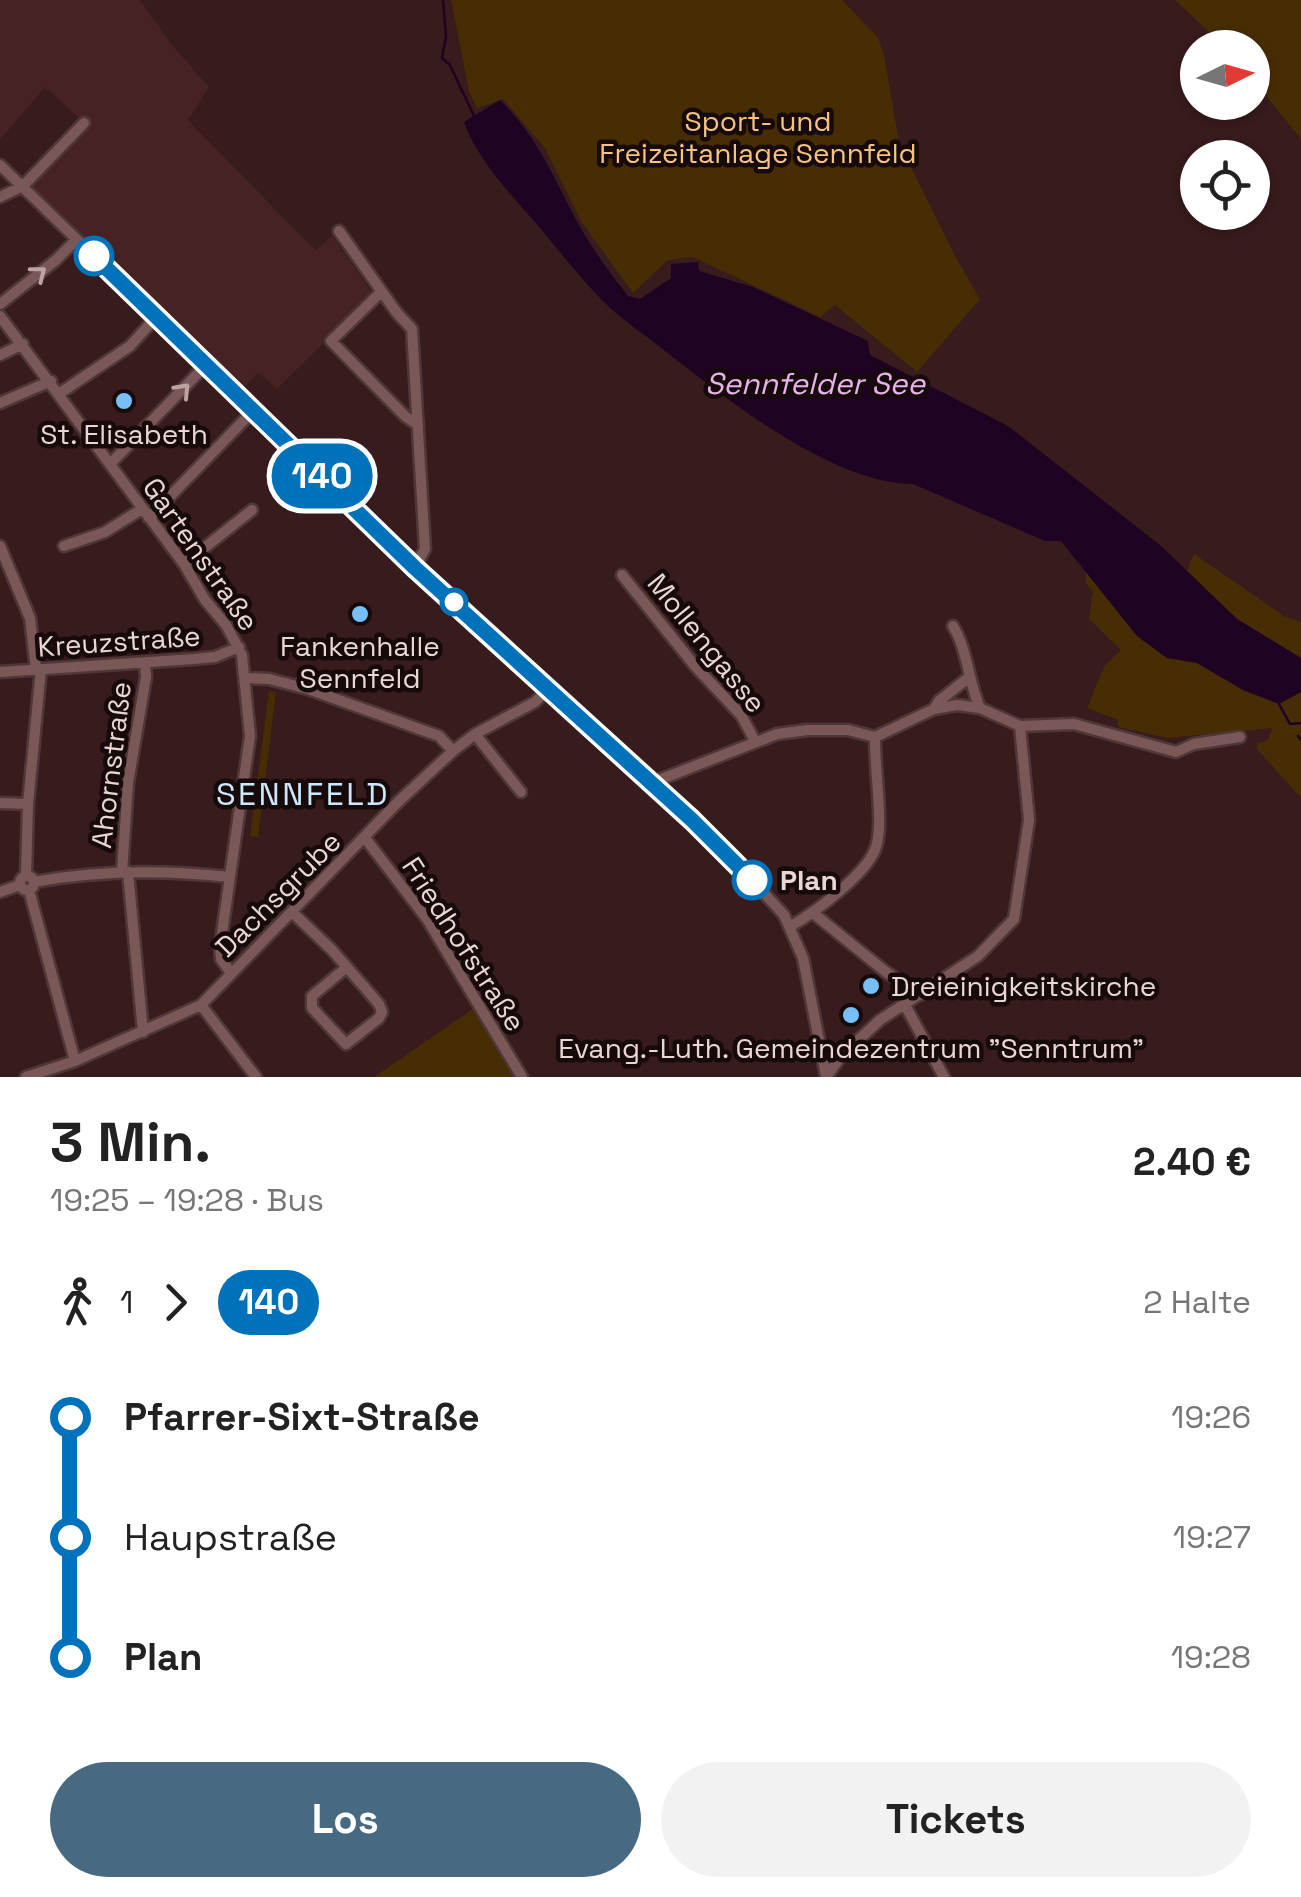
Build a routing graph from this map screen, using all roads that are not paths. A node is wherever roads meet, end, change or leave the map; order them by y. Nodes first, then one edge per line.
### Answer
1 (84, 123) dead end
2 (0, 165) edge
3 (23, 186) junction
4 (0, 197) edge
5 (339, 231) dead end
6 (76, 240) junction
7 (381, 292) junction
8 (0, 304) edge
9 (0, 316) edge
10 (157, 316) junction
11 (22, 344) junction
12 (0, 354) edge
13 (206, 365) junction
14 (51, 381) junction
15 (60, 393) junction
16 (0, 403) edge
17 (254, 410) junction
18 (418, 424) junction
19 (111, 464) junction
20 (252, 510) dead end
21 (146, 514) junction
22 (0, 546) edge
23 (64, 546) dead end
24 (184, 564) junction
25 (415, 568) junction
26 (622, 574) dead end
27 (954, 626) dead end
28 (239, 647) junction
29 (145, 664) junction
30 (38, 669) junction
31 (0, 672) edge
32 (245, 678) junction
33 (968, 678) junction
34 (547, 690) junction
35 (980, 708) junction
36 (934, 710) junction
37 (1020, 726) junction
38 (475, 734) junction
39 (875, 737) junction
40 (1240, 738) dead end
41 (755, 741) junction
42 (453, 751) junction
43 (651, 783) junction
44 (521, 792) dead end
45 (0, 802) edge
46 (28, 804) junction
47 (366, 838) junction
48 (125, 872) junction
49 (230, 877) junction
50 (27, 883) junction
51 (0, 892) edge
52 (293, 913) junction
53 (812, 914) junction
54 (791, 926) junction
55 (347, 967) junction
56 (231, 973) junction
57 (920, 995) junction
58 (200, 1004) junction
59 (905, 1005) junction
60 (142, 1032) junction
61 (75, 1061) junction
62 (26, 1077) edge
63 (256, 1077) edge
64 (522, 1077) edge
65 (826, 1077) edge
66 (944, 1077) edge

1 - 3 street
2 - 3 street
3 - 4 street
3 - 6 street
5 - 7 street
8 -> 6 street
6 - 10 street
7 - 18 street
7 - 18 street
9 - 11 street, Gartenstraße
10 - 13 street
10 - 15 street
11 - 12 street
11 - 14 street, Gartenstraße
13 - 17 street
19 -> 13 street
14 - 15 street, Gartenstraße
14 - 16 street
15 - 19 street, Gartenstraße
17 - 21 street
17 - 25 street
18 - 25 street
19 - 21 street, Gartenstraße
20 - 24 street
21 - 23 street
21 - 24 street, Gartenstraße
22 - 30 street
24 - 28 street, Gartenstraße
25 - 34 street
26 - 41 street, Mollengasse
27 - 33 street
28 - 29 street, Kreuzstraße
28 - 32 street, Gartenstraße
29 - 30 street, Kreuzstraße
29 - 48 street, Ahornstraße
30 - 31 street, Kreuzstraße
30 - 46 street
32 - 42 street
32 - 49 street, Gartenstraße
33 - 35 street
33 - 36 street
34 - 38 street, Dachsgrube
34 - 43 street
35 - 36 street
35 - 37 street
36 - 39 street
37 - 40 street
37 - 57 street
38 - 42 street, Dachsgrube
38 - 44 street
39 - 41 street
39 - 53 street
41 - 43 street
42 - 47 street, Dachsgrube
43 - 54 street
45 - 46 street
46 - 50 street
47 - 52 street, Dachsgrube
47 - 64 street, Friedhofstraße
48 - 49 street
48 - 50 street
48 - 60 street, Ahornstraße
49 - 56 street, Gartenstraße
50 - 51 street
50 - 61 street
52 - 55 street
52 - 56 street, Dachsgrube
53 - 54 street
53 - 57 street
54 - 65 street
55 - 55 street
56 - 58 street, Dachsgrube
57 - 59 street
58 - 60 street, Dachsgrube
58 - 63 street
59 - 65 street
59 - 66 street
60 - 61 street, Dachsgrube
61 - 62 street, Dachsgrube

